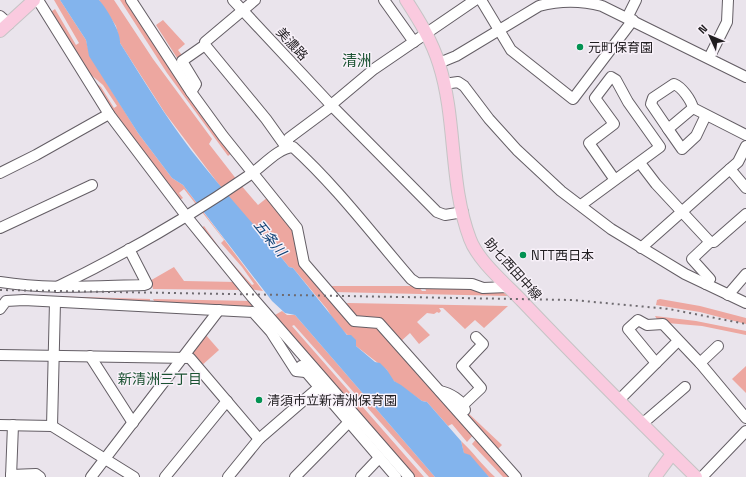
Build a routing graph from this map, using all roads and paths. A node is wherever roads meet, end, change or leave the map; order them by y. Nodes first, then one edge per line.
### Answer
1 (34, 0) edge
2 (38, 0) edge
3 (131, 0) edge
4 (233, 0) edge
5 (255, 0) edge
6 (384, 0) edge
7 (406, 0) edge
8 (475, 0) edge
9 (482, 0) edge
10 (636, 0) edge
11 (728, 0) edge
12 (243, 11) junction
13 (0, 16) edge
14 (630, 19) junction
15 (4, 28) edge
16 (499, 30) junction
17 (427, 34) junction
18 (414, 42) junction
19 (205, 45) junction
20 (709, 58) junction
21 (439, 63) junction
22 (746, 77) edge
23 (444, 84) junction
24 (584, 85) junction
25 (191, 92) junction
26 (595, 98) junction
27 (332, 105) junction
28 (693, 108) junction
29 (109, 114) junction
30 (706, 116) junction
31 (668, 129) junction
32 (746, 135) edge
33 (746, 146) edge
34 (286, 147) junction
35 (640, 162) junction
36 (730, 169) junction
37 (0, 173) edge
38 (251, 174) junction
39 (615, 180) junction
40 (92, 185) dead end
41 (746, 188) edge
42 (581, 205) junction
43 (463, 212) junction
44 (682, 212) junction
45 (746, 214) edge
46 (188, 216) junction
47 (0, 228) edge
48 (710, 242) junction
49 (641, 248) junction
50 (129, 249) junction
51 (746, 274) edge
52 (0, 282) edge
53 (706, 284) junction
54 (57, 287) junction
55 (508, 287) junction
56 (728, 294) junction
57 (55, 302) junction
58 (746, 303) edge
59 (0, 308) edge
60 (219, 310) junction
61 (281, 330) junction
62 (476, 337) dead end
63 (678, 341) junction
64 (718, 346) dead end
65 (0, 354) edge
66 (54, 356) junction
67 (90, 356) junction
68 (183, 358) junction
69 (656, 363) junction
70 (700, 363) junction
71 (304, 372) junction
72 (685, 387) dead end
73 (318, 388) junction
74 (438, 390) junction
75 (619, 400) junction
76 (227, 401) junction
77 (463, 405) junction
78 (746, 418) edge
79 (463, 419) junction
80 (133, 423) junction
81 (348, 423) junction
82 (642, 424) junction
83 (0, 425) edge
84 (13, 425) junction
85 (52, 426) junction
86 (746, 431) edge
87 (259, 439) junction
88 (672, 454) junction
89 (379, 458) junction
90 (105, 460) junction
91 (11, 476) edge
92 (40, 477) edge
93 (91, 477) edge
94 (134, 477) edge
95 (165, 477) edge
96 (228, 477) edge
97 (295, 477) edge
98 (361, 477) edge
99 (396, 477) edge
100 (409, 477) edge
101 (516, 477) edge
102 (655, 477) edge
103 (696, 477) edge
104 (702, 477) edge

1 - 15 main road
2 - 29 street
3 - 25 street
4 - 12 street, 美濃路
5 - 12 street
6 - 18 street
7 - 17 main road, 助七西田中線
8 - 17 street
9 - 16 street
10 - 14 street
11 - 20 street
12 - 19 street
12 - 27 street, 美濃路
13 - 15 street
14 - 16 street
14 - 20 street
14 - 24 street
16 - 21 street
16 - 24 street
17 - 18 street
17 - 21 main road, 助七西田中線
18 - 27 street
19 - 25 street
19 - 34 street
20 - 22 street
21 - 23 main road, 助七西田中線
23 - 42 street
23 - 43 main road, 助七西田中線
24 - 26 street
25 - 38 street
26 - 35 street
26 - 39 street
27 - 34 street
27 - 43 street, 美濃路
28 - 30 street
28 - 31 street
28 - 31 street
29 - 37 street
29 - 46 street
30 - 31 street
30 - 32 street
33 - 36 street
34 - 38 street
34 - 55 street
35 - 39 street
35 - 44 street
36 - 41 street
36 - 44 street
38 - 46 street
38 - 74 street
39 - 42 street
40 - 47 street
42 - 49 street
43 - 55 main road, 助七西田中線
44 - 48 street
44 - 49 street
45 - 48 street
46 - 50 street
46 - 61 street
48 - 53 street
49 - 53 street
50 - 54 street
50 - 54 street
51 - 56 street
52 - 54 street
53 - 56 street
55 - 75 main road, 助七西田中線
56 - 58 street
57 - 59 street
57 - 60 street
57 - 66 street
60 - 68 street
60 - 71 street
61 - 71 street
61 - 100 street
62 - 77 street
63 - 69 street
63 - 69 street
63 - 70 street
64 - 70 street
65 - 66 street
66 - 67 street
66 - 85 street
67 - 68 street
67 - 80 street
68 - 76 street
68 - 80 street
69 - 75 street
70 - 78 street
71 - 73 street
72 - 82 street
73 - 81 street
73 - 87 street
74 - 77 street
74 - 79 street
75 - 82 main road, 助七西田中線
76 - 87 street
76 - 95 street
77 - 79 street
79 - 101 street
80 - 90 street
81 - 89 street
81 - 97 street
82 - 88 main road, 助七西田中線
83 - 84 street
84 - 85 street
84 - 91 street
85 - 90 street
86 - 104 street
87 - 96 street
88 - 102 main road
88 - 103 main road, 助七西田中線
89 - 98 street
89 - 99 street
90 - 93 street
90 - 94 street
91 - 92 street

